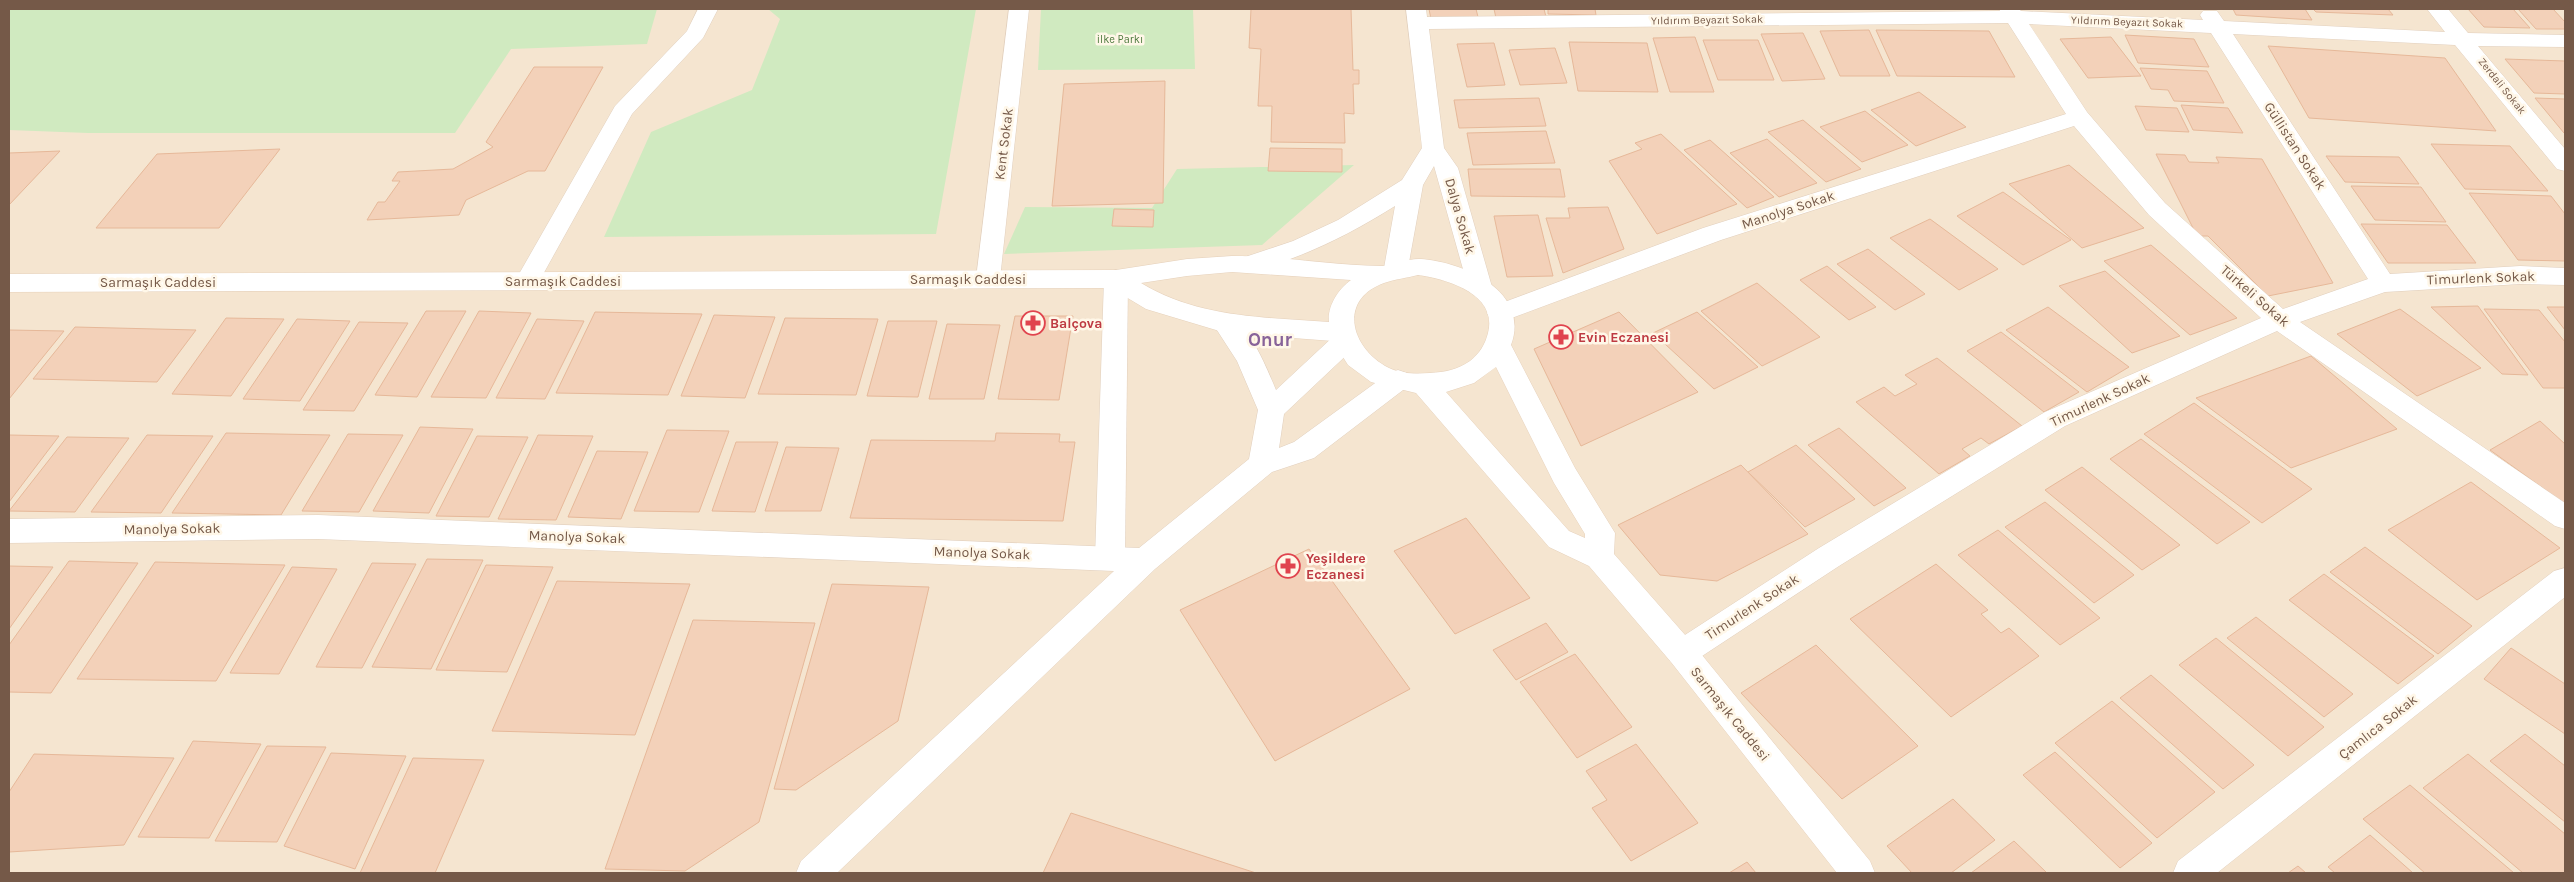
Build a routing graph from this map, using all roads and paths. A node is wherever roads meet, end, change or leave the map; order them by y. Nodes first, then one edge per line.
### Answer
1 (708, 9) edge
2 (1019, 9) edge
3 (2437, 9) edge
4 (2011, 13) edge
5 (1417, 16) edge
6 (2212, 17) edge
7 (2464, 39) junction
8 (2565, 41) edge
9 (2079, 117) junction
10 (1433, 148) junction
11 (2565, 164) edge
12 (1412, 185) junction
13 (1252, 264) junction
14 (1386, 271) junction
15 (2565, 276) edge
16 (988, 279) junction
17 (1116, 279) junction
18 (528, 281) junction
19 (9, 283) edge
20 (2383, 283) junction
21 (1480, 287) junction
22 (1500, 313) junction
23 (2279, 320) junction
24 (1226, 324) junction
25 (1342, 337) junction
26 (1499, 347) junction
27 (1410, 382) junction
28 (1271, 410) junction
29 (1262, 464) junction
30 (2565, 518) edge
31 (9, 531) edge
32 (1599, 557) junction
33 (1110, 558) junction
34 (1145, 560) junction
35 (2565, 580) edge
36 (1682, 653) junction
37 (813, 873) edge
38 (1858, 873) edge
39 (2190, 873) edge

1 - 18 street
2 - 16 street, Kent Sokak
3 - 7 street, Zerdali Sokak
4 - 5 street, Yıldırım Beyazıt Sokak
4 - 6 street, Yıldırım Beyazıt Sokak
4 - 9 street, Türkeli Sokak
5 - 10 street, Dalya Sokak
6 - 7 street, Yıldırım Beyazıt Sokak
6 - 20 street, Güllistan Sokak
7 - 8 street, Yıldırım Beyazıt Sokak
7 - 11 street, Zerdali Sokak
9 - 22 street, Manolya Sokak
9 - 23 street, Türkeli Sokak
10 - 12 street
10 - 21 street, Dalya Sokak
12 - 13 street
12 - 14 street
13 - 14 street, Sarmaşık Caddesi
13 - 17 street, Sarmaşık Caddesi
14 - 21 street
14 - 25 street
15 - 20 street, Timurlenk Sokak
16 - 17 street, Sarmaşık Caddesi
16 - 18 street, Sarmaşık Caddesi
17 - 24 street
17 - 33 street
18 - 19 street, Sarmaşık Caddesi
20 - 23 street, Timurlenk Sokak
21 - 22 street
22 - 26 street
23 - 30 street, Türkeli Sokak
23 - 36 street, Timurlenk Sokak
24 - 25 street
24 - 28 street
25 - 27 street
25 - 28 street
26 - 27 street
26 - 32 street
27 - 29 street
27 - 32 street, Sarmaşık Caddesi
28 - 29 street
29 - 34 street
31 - 33 street, Manolya Sokak
32 - 36 street, Sarmaşık Caddesi
33 - 34 street, Manolya Sokak
34 - 37 street
35 - 39 street, Çamlıca Sokak
36 - 38 street, Sarmaşık Caddesi

